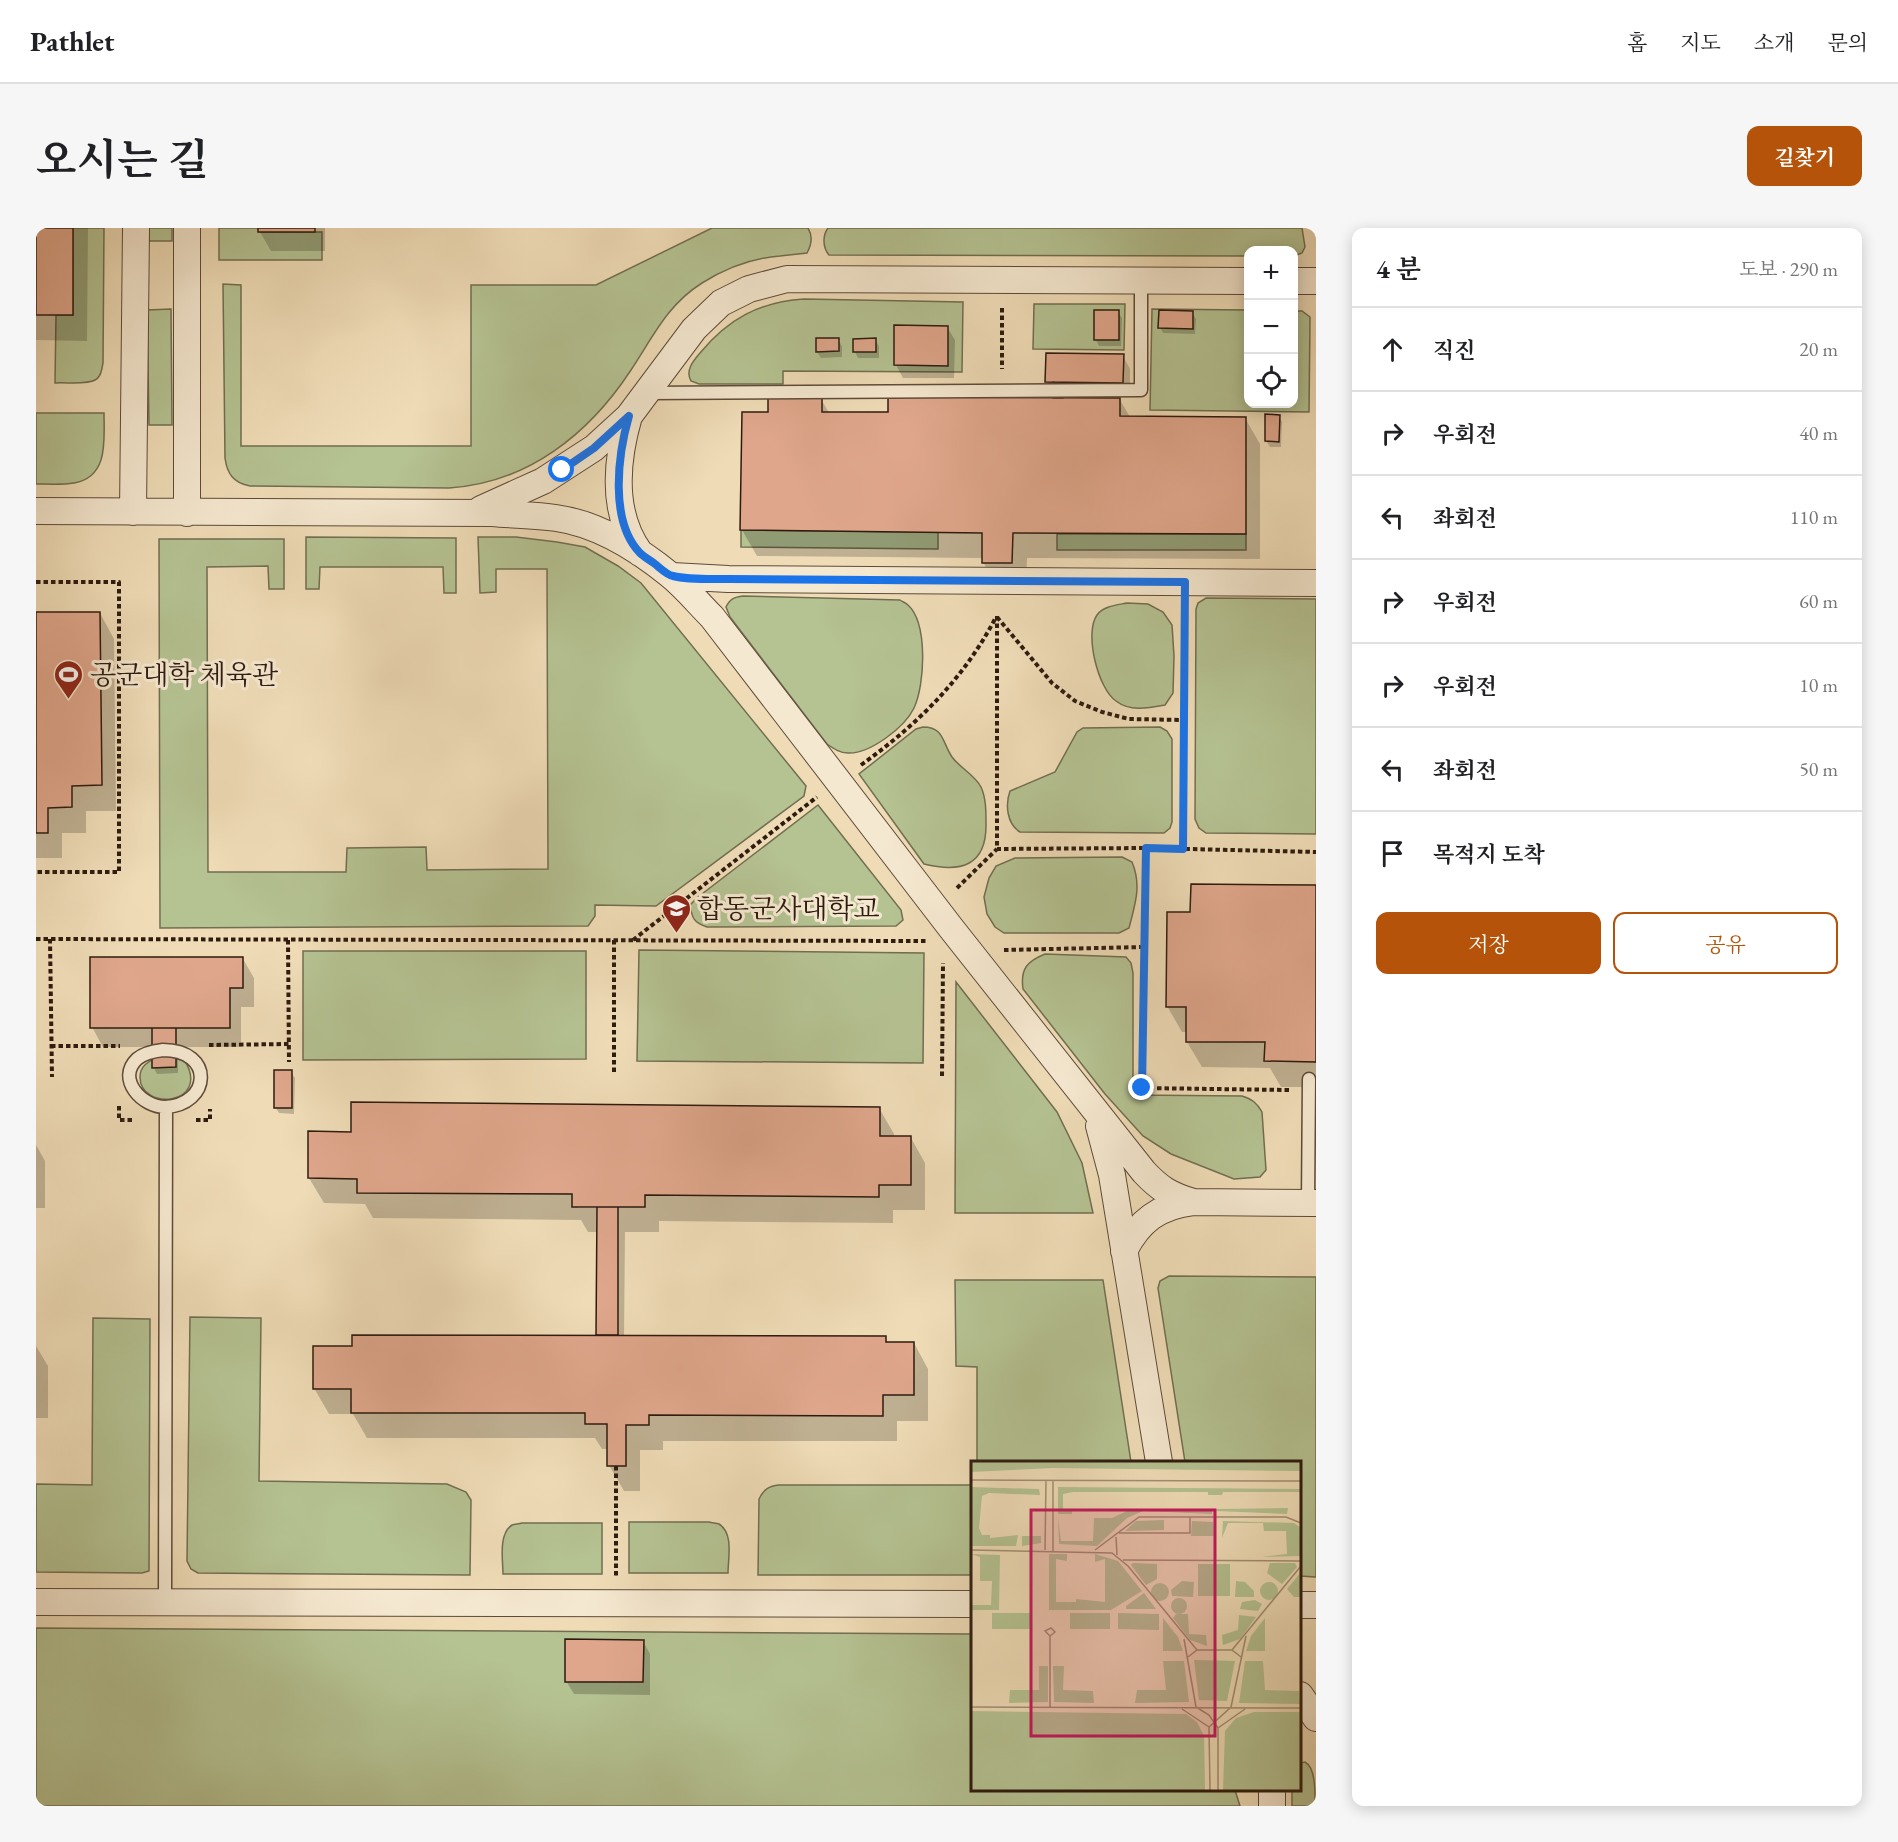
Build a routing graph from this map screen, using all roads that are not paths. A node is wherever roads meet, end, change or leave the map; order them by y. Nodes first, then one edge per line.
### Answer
1 (136, 228) edge
2 (187, 228) edge
3 (1141, 281) junction
4 (1244, 281) edge
5 (1298, 281) edge
6 (1316, 281) edge
7 (646, 393) junction
8 (629, 416) junction
9 (36, 511) edge
10 (133, 512) junction
11 (187, 513) junction
12 (468, 513) junction
13 (640, 553) junction
14 (672, 576) junction
15 (729, 579) junction
16 (1316, 582) edge
17 (712, 617) junction
18 (1309, 1084) road end
19 (166, 1107) junction
20 (1092, 1108) junction
21 (1192, 1202) junction
22 (1312, 1203) edge
23 (1124, 1251) junction
24 (1159, 1461) edge
25 (36, 1602) edge
26 (165, 1602) junction
27 (971, 1604) edge

1 - 10 street
2 - 11 street
3 - 4 street
3 - 7 street
3 - 7 lane
5 - 6 street
7 - 8 street
8 - 12 street
8 - 13 street
9 - 10 street
10 - 11 street
11 - 12 street
12 - 13 street
13 - 14 street
14 - 15 street
14 - 17 street
15 - 16 street
15 - 17 street
17 - 20 street
18 - 22 lane
19 - 19 lane
19 - 26 lane
20 - 21 street
20 - 23 street
21 - 22 street
21 - 23 street
23 - 24 street
25 - 26 street
26 - 27 street

